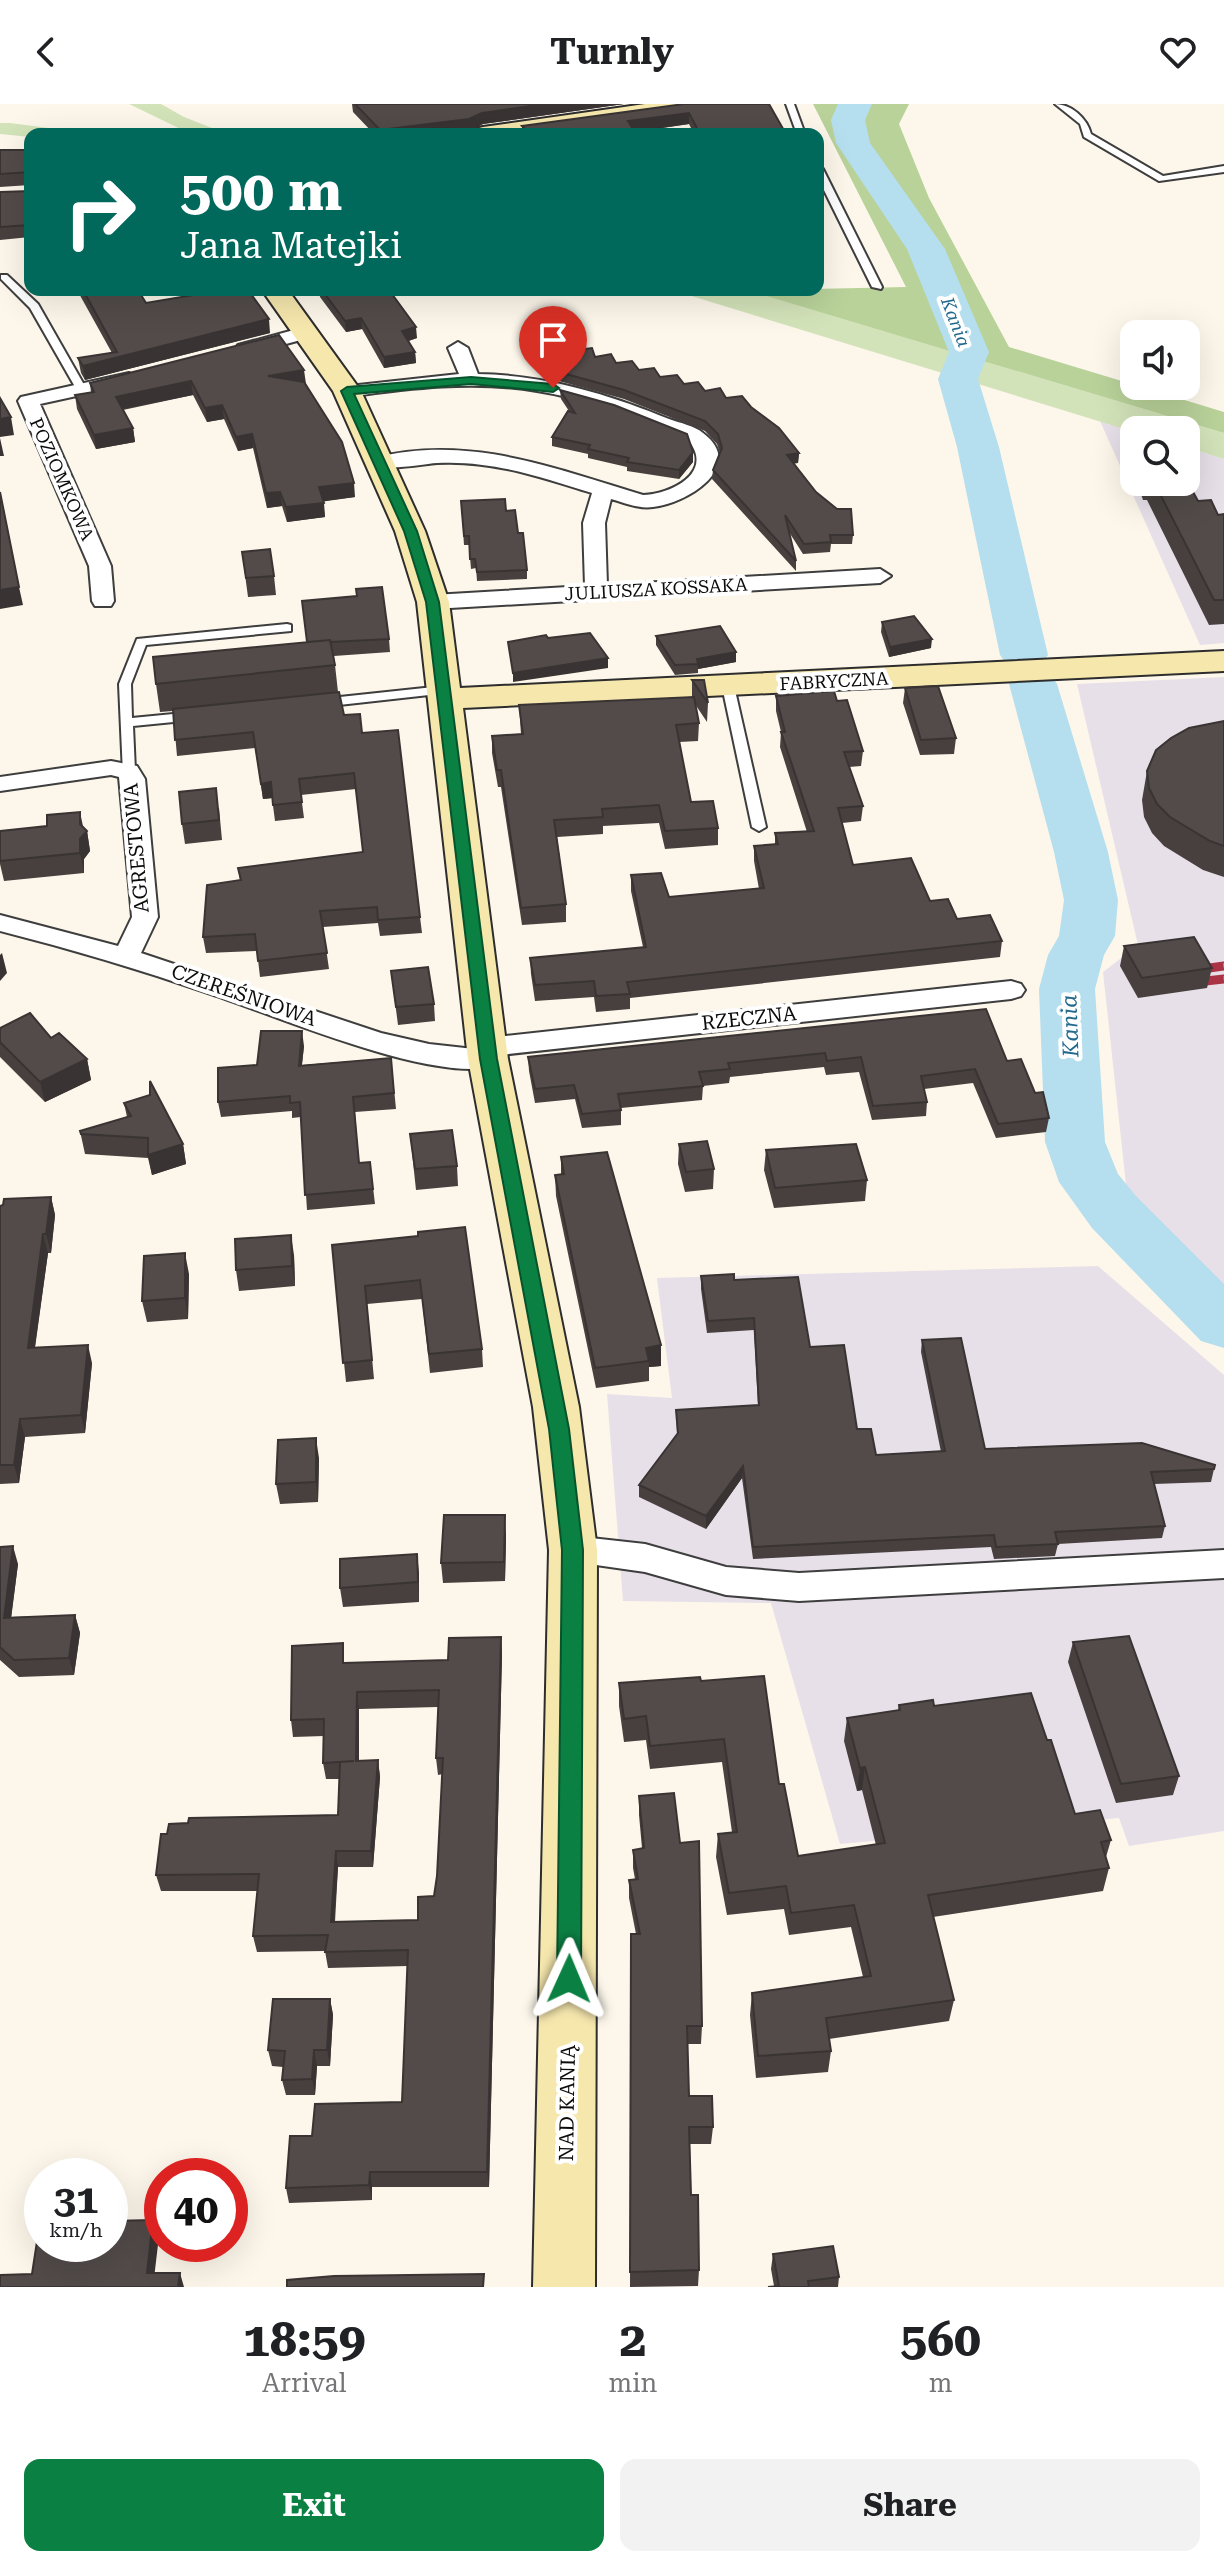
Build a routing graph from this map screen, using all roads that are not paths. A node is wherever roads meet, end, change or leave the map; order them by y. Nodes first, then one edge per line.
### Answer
1 (693, 104) edge
2 (790, 104) edge
3 (1059, 104) edge
4 (525, 128) edge
5 (799, 128) edge
6 (1224, 169) edge
7 (824, 181) edge
8 (4, 277) dead end
9 (877, 287) dead end
10 (279, 296) edge
11 (305, 333) junction
12 (458, 348) dead end
13 (231, 352) edge
14 (156, 373) edge
15 (471, 380) junction
16 (82, 390) junction
17 (347, 391) junction
18 (381, 462) junction
19 (603, 490) junction
20 (880, 576) dead end
21 (596, 593) junction
22 (103, 601) dead end
23 (433, 602) junction
24 (287, 628) dead end
25 (1224, 661) edge
26 (728, 686) junction
27 (443, 694) junction
28 (314, 703) edge
29 (204, 715) edge
30 (126, 723) junction
31 (128, 771) junction
32 (0, 784) edge
33 (759, 827) dead end
34 (0, 923) edge
35 (127, 955) junction
36 (1011, 990) dead end
37 (488, 1053) junction
38 (573, 1550) junction
39 (1224, 1564) edge
40 (564, 2287) edge

1 - 4 street
2 - 5 lane
3 - 6 lane
7 - 9 lane
8 - 16 lane
10 - 11 street, NAD KANIĄ
11 - 13 street
11 - 17 street, NAD KANIĄ
12 - 15 street
14 - 16 street, POZIOMKOWA
15 - 17 street
15 - 19 street
16 - 22 street, POZIOMKOWA
17 - 18 street, NAD KANIĄ
18 - 19 street
18 - 23 street, NAD KANIĄ
19 - 21 street
20 - 21 street, JULIUSZA KOSSAKA
21 - 23 street, JULIUSZA KOSSAKA
23 - 27 street, NAD KANIĄ
24 - 30 lane
25 - 26 street, FABRYCZNA
26 - 27 street, FABRYCZNA
26 - 33 lane
27 - 28 lane
27 - 37 street, NAD KANIĄ
29 - 30 lane
30 - 31 lane
31 - 32 street, AGRESTOWA
31 - 35 street, AGRESTOWA
34 - 35 street, CZEREŚNIOWA
35 - 37 street, CZEREŚNIOWA
36 - 37 street, RZECZNA
37 - 38 street, NAD KANIĄ
38 - 39 street
38 - 40 street, NAD KANIĄ

